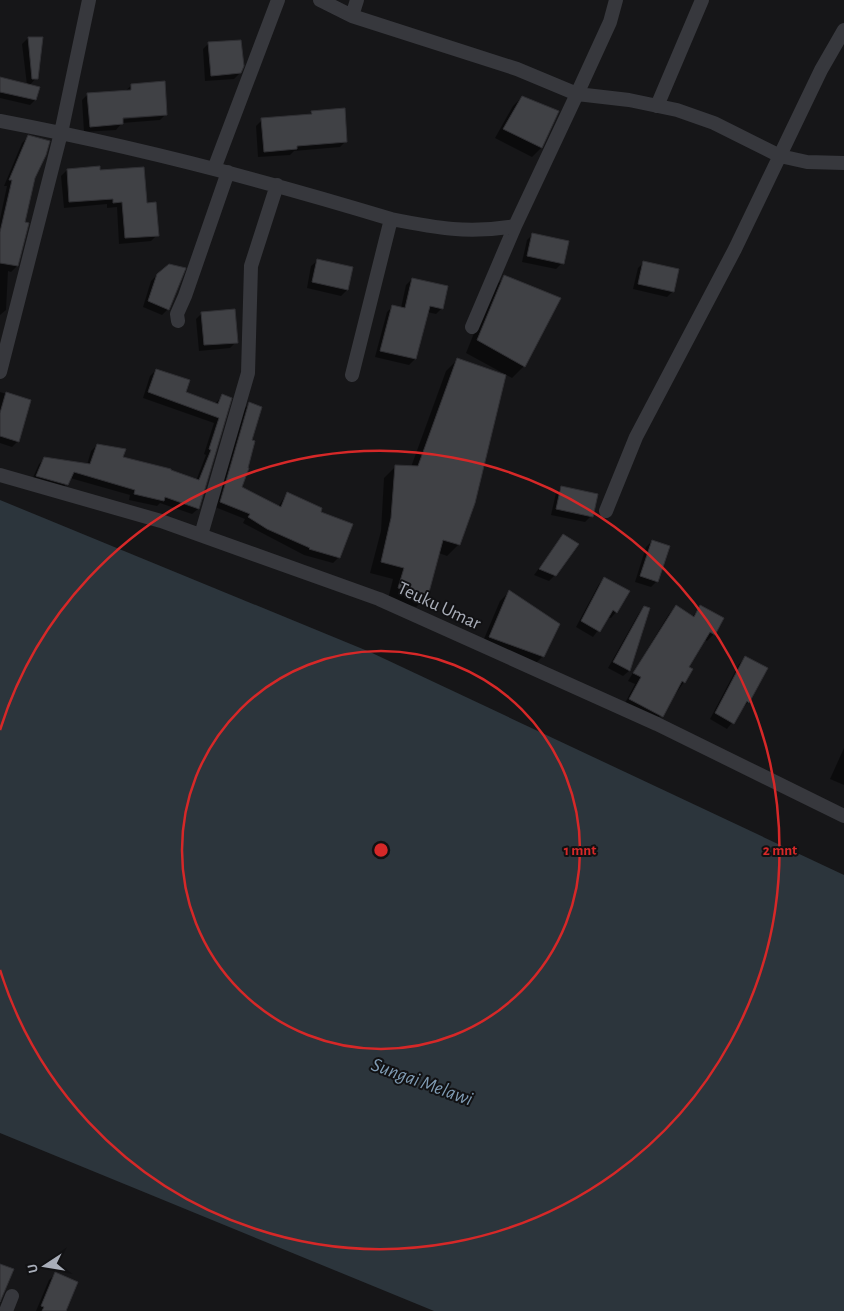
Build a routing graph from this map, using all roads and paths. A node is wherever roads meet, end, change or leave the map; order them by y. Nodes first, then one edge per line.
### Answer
1 (89, 0) edge
2 (278, 0) edge
3 (320, 0) edge
4 (357, 0) edge
5 (616, 0) edge
6 (702, 0) edge
7 (352, 16) junction
8 (844, 30) edge
9 (577, 94) junction
10 (657, 106) junction
11 (0, 121) edge
12 (61, 133) junction
13 (780, 156) junction
14 (844, 163) edge
15 (214, 169) junction
16 (228, 172) junction
17 (277, 185) junction
18 (391, 219) junction
19 (515, 226) junction
20 (178, 321) dead end
21 (472, 327) dead end
22 (0, 372) edge
23 (352, 375) dead end
24 (0, 475) edge
25 (606, 511) dead end
26 (201, 535) junction
27 (844, 816) edge
28 (12, 1296) dead end
29 (6, 1311) edge

1 - 12 street
2 - 15 street
3 - 7 street
4 - 7 street
5 - 9 street
6 - 10 street
7 - 9 street
8 - 13 street
9 - 10 street
9 - 19 street
10 - 13 street
11 - 12 street
12 - 15 street
12 - 22 street
13 - 14 street
13 - 25 street
15 - 16 street
16 - 17 street
16 - 20 street
17 - 18 street
17 - 26 street
18 - 19 street
18 - 23 street
19 - 21 street
24 - 26 street, Teuku Umar
26 - 27 street, Teuku Umar
28 - 29 street

